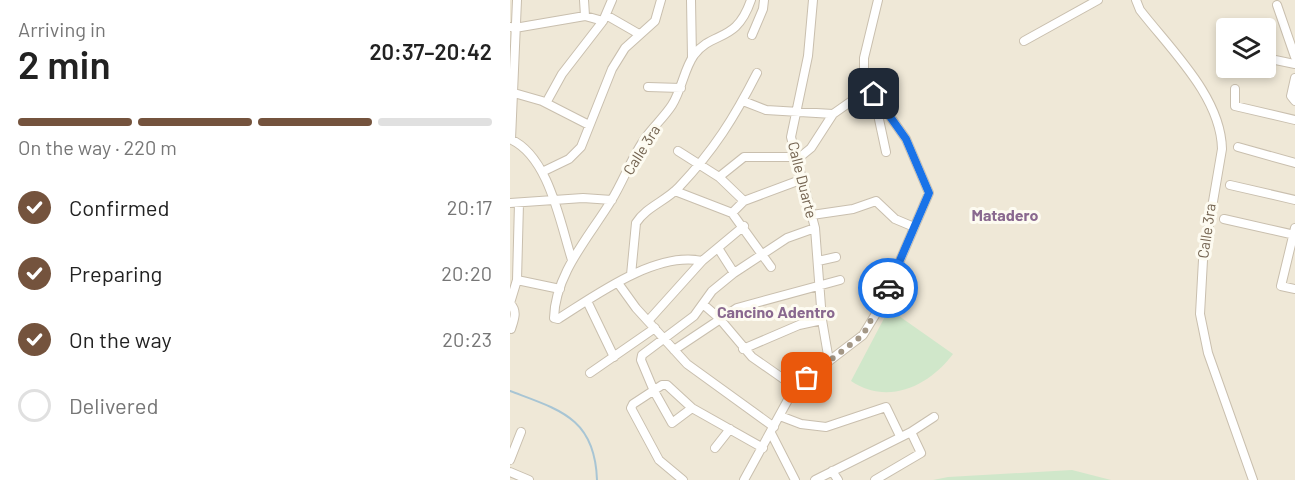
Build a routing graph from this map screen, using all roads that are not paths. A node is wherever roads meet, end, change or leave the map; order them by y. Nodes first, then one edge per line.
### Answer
1 (517, 0) edge
2 (584, 0) edge
3 (612, 0) edge
4 (661, 0) edge
5 (691, 0) edge
6 (751, 0) edge
7 (764, 0) edge
8 (813, 0) edge
9 (878, 0) edge
10 (1098, 0) edge
11 (1136, 0) edge
12 (1277, 5) dead end
13 (585, 16) junction
14 (604, 18) junction
15 (513, 27) edge
16 (639, 34) junction
17 (752, 35) dead end
18 (1024, 41) dead end
19 (1295, 57) edge
20 (692, 58) junction
21 (512, 59) edge
22 (1276, 60) edge
23 (1295, 64) edge
24 (757, 73) dead end
25 (1295, 78) edge
26 (512, 81) edge
27 (648, 87) dead end
28 (681, 88) junction
29 (1235, 89) dead end
30 (872, 91) junction
31 (514, 93) junction
32 (742, 101) junction
33 (1295, 101) edge
34 (546, 103) junction
35 (795, 114) junction
36 (833, 114) junction
37 (1295, 120) edge
38 (589, 125) junction
39 (511, 139) edge
40 (1238, 147) dead end
41 (678, 151) dead end
42 (886, 152) dead end
43 (795, 156) junction
44 (1295, 163) edge
45 (698, 165) junction
46 (542, 172) junction
47 (719, 177) junction
48 (803, 179) junction
49 (1230, 185) dead end
50 (675, 191) junction
51 (612, 200) junction
52 (1295, 200) edge
53 (552, 201) junction
54 (744, 201) junction
55 (510, 203) edge
56 (519, 203) junction
57 (732, 213) junction
58 (812, 215) junction
59 (1224, 219) dead end
60 (744, 226) junction
61 (914, 227) junction
62 (815, 228) junction
63 (1294, 233) edge
64 (718, 248) junction
65 (762, 254) junction
66 (836, 257) dead end
67 (572, 261) junction
68 (702, 261) junction
69 (818, 261) junction
70 (771, 267) dead end
71 (734, 273) junction
72 (631, 275) junction
73 (517, 280) junction
74 (840, 280) dead end
75 (618, 283) junction
76 (820, 286) junction
77 (560, 289) junction
78 (1295, 289) edge
79 (587, 301) junction
80 (510, 303) edge
81 (704, 305) junction
82 (719, 318) junction
83 (822, 320) junction
84 (648, 321) junction
85 (655, 328) junction
86 (511, 329) edge
87 (665, 339) junction
88 (743, 349) junction
89 (674, 350) junction
90 (614, 357) junction
91 (829, 361) junction
92 (590, 373) dead end
93 (795, 387) junction
94 (654, 391) junction
95 (692, 408) junction
96 (780, 416) junction
97 (934, 417) dead end
98 (730, 429) junction
99 (773, 430) junction
100 (521, 432) dead end
101 (911, 432) junction
102 (900, 436) junction
103 (715, 448) dead end
104 (762, 448) junction
105 (510, 460) edge
106 (832, 471) junction
107 (510, 472) edge
108 (529, 480) edge
109 (683, 480) edge
110 (745, 480) edge
111 (795, 480) edge
112 (815, 480) edge
113 (838, 480) edge
114 (875, 480) edge
115 (1253, 480) edge

1 - 15 street
2 - 13 street
3 - 14 street
4 - 16 street
5 - 20 street
6 - 20 street
7 - 17 street
8 - 35 street, Calle Duarte
9 - 30 street
10 - 18 street
11 - 115 street, Calle 3ra
12 - 19 street
13 - 14 street
13 - 15 street
14 - 16 street
14 - 34 street
15 - 21 street
16 - 38 street
20 - 28 street, Calle 3ra
21 - 26 street
22 - 23 street
24 - 32 street
25 - 33 street
26 - 31 street
27 - 28 street
28 - 51 street, Calle 3ra
29 - 37 street
30 - 36 street
30 - 42 street
30 - 61 street
31 - 34 street
31 - 39 street
32 - 35 street
32 - 45 street
34 - 38 street
35 - 36 street
35 - 43 street, Calle Duarte
36 - 43 street
38 - 46 street
39 - 46 street
40 - 44 street
41 - 45 street
43 - 47 street
43 - 48 street, Calle Duarte
45 - 47 street
45 - 50 street
46 - 53 street
47 - 54 street
48 - 54 street
48 - 58 street, Calle Duarte
49 - 52 street
50 - 57 street
50 - 72 street
51 - 53 street
51 - 67 street, Calle 3ra
53 - 56 street
53 - 67 street
54 - 57 street
55 - 56 street
56 - 73 street
57 - 60 street
58 - 61 street
58 - 62 street, Calle Duarte
59 - 63 street
60 - 64 street
60 - 65 street
61 - 91 street
62 - 65 street
62 - 69 street, Calle Duarte
63 - 78 street
64 - 68 street
64 - 71 street
65 - 70 street
65 - 71 street
66 - 69 street
67 - 77 street, Calle 3ra
68 - 72 street
68 - 84 street
69 - 76 street, Calle Duarte
71 - 81 street
72 - 75 street
73 - 77 street
73 - 80 street
74 - 76 street
75 - 79 street
75 - 84 street
76 - 82 street
76 - 83 street, Calle Duarte
77 - 79 street, Calle 3ra
79 - 90 street
80 - 86 street
81 - 82 street
81 - 87 street
82 - 88 street
82 - 89 street
83 - 88 street
83 - 91 street, Calle Duarte
84 - 85 street
85 - 87 street
85 - 90 street
87 - 89 street
87 - 94 street
88 - 93 street
89 - 99 street
90 - 92 street
91 - 93 street
93 - 96 street
94 - 95 street
94 - 95 street
94 - 109 street
95 - 98 street
96 - 99 street
96 - 102 street
97 - 101 street
98 - 103 street
98 - 104 street
99 - 104 street
99 - 111 street
100 - 105 street
101 - 102 street
101 - 114 street
102 - 106 street
104 - 110 street
106 - 112 street
106 - 113 street
107 - 108 street

